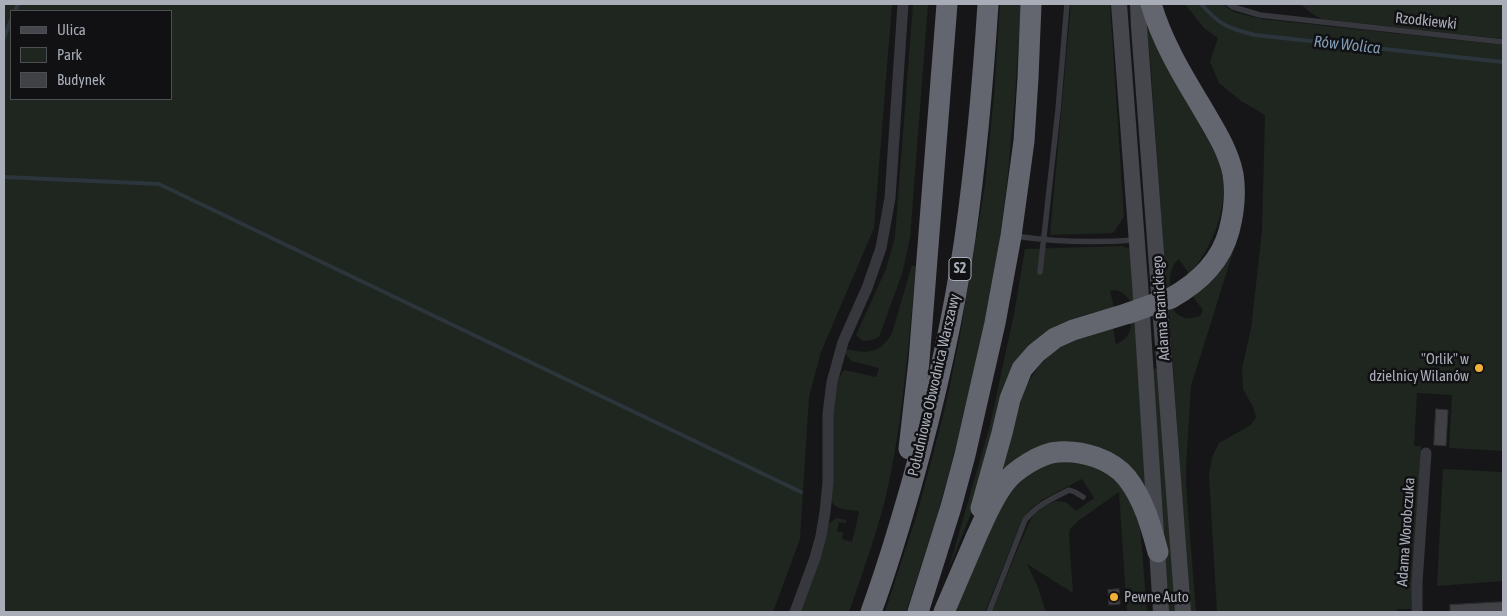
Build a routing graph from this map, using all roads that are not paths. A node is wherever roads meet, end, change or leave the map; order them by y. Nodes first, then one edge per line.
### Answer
1 (902, 4) edge
2 (947, 4) edge
3 (988, 4) edge
4 (1031, 4) edge
5 (1068, 4) edge
6 (1119, 4) edge
7 (1138, 4) edge
8 (1151, 4) edge
9 (1229, 4) edge
10 (1503, 42) edge
11 (1011, 236) junction
12 (1137, 240) junction
13 (1043, 241) junction
14 (1040, 272) dead end
15 (1426, 453) dead end
16 (1083, 497) dead end
17 (899, 528) junction
18 (1158, 552) junction
19 (966, 561) junction
20 (795, 612) edge
21 (870, 612) edge
22 (918, 612) edge
23 (944, 612) edge
24 (989, 612) edge
25 (1161, 612) edge
26 (1183, 612) edge
27 (1417, 612) edge

1 - 20 street
2 - 17 highway
3 - 17 highway, Południowa Obwodnica Warszawy / S2
4 - 11 highway
5 - 13 lane
6 - 12 main road, Adama Branickiego
7 - 26 main road, Adama Branickiego
8 - 19 highway, bridge
9 - 10 lane, Rzodkiewki
11 - 13 lane
11 - 22 highway
12 - 13 lane
12 - 18 main road, Adama Branickiego
13 - 14 lane
15 - 27 street, Adama Worobczuka
16 - 24 lane
17 - 21 highway, Południowa Obwodnica Warszawy / S2
18 - 19 highway
18 - 25 main road, Adama Branickiego
19 - 23 highway

